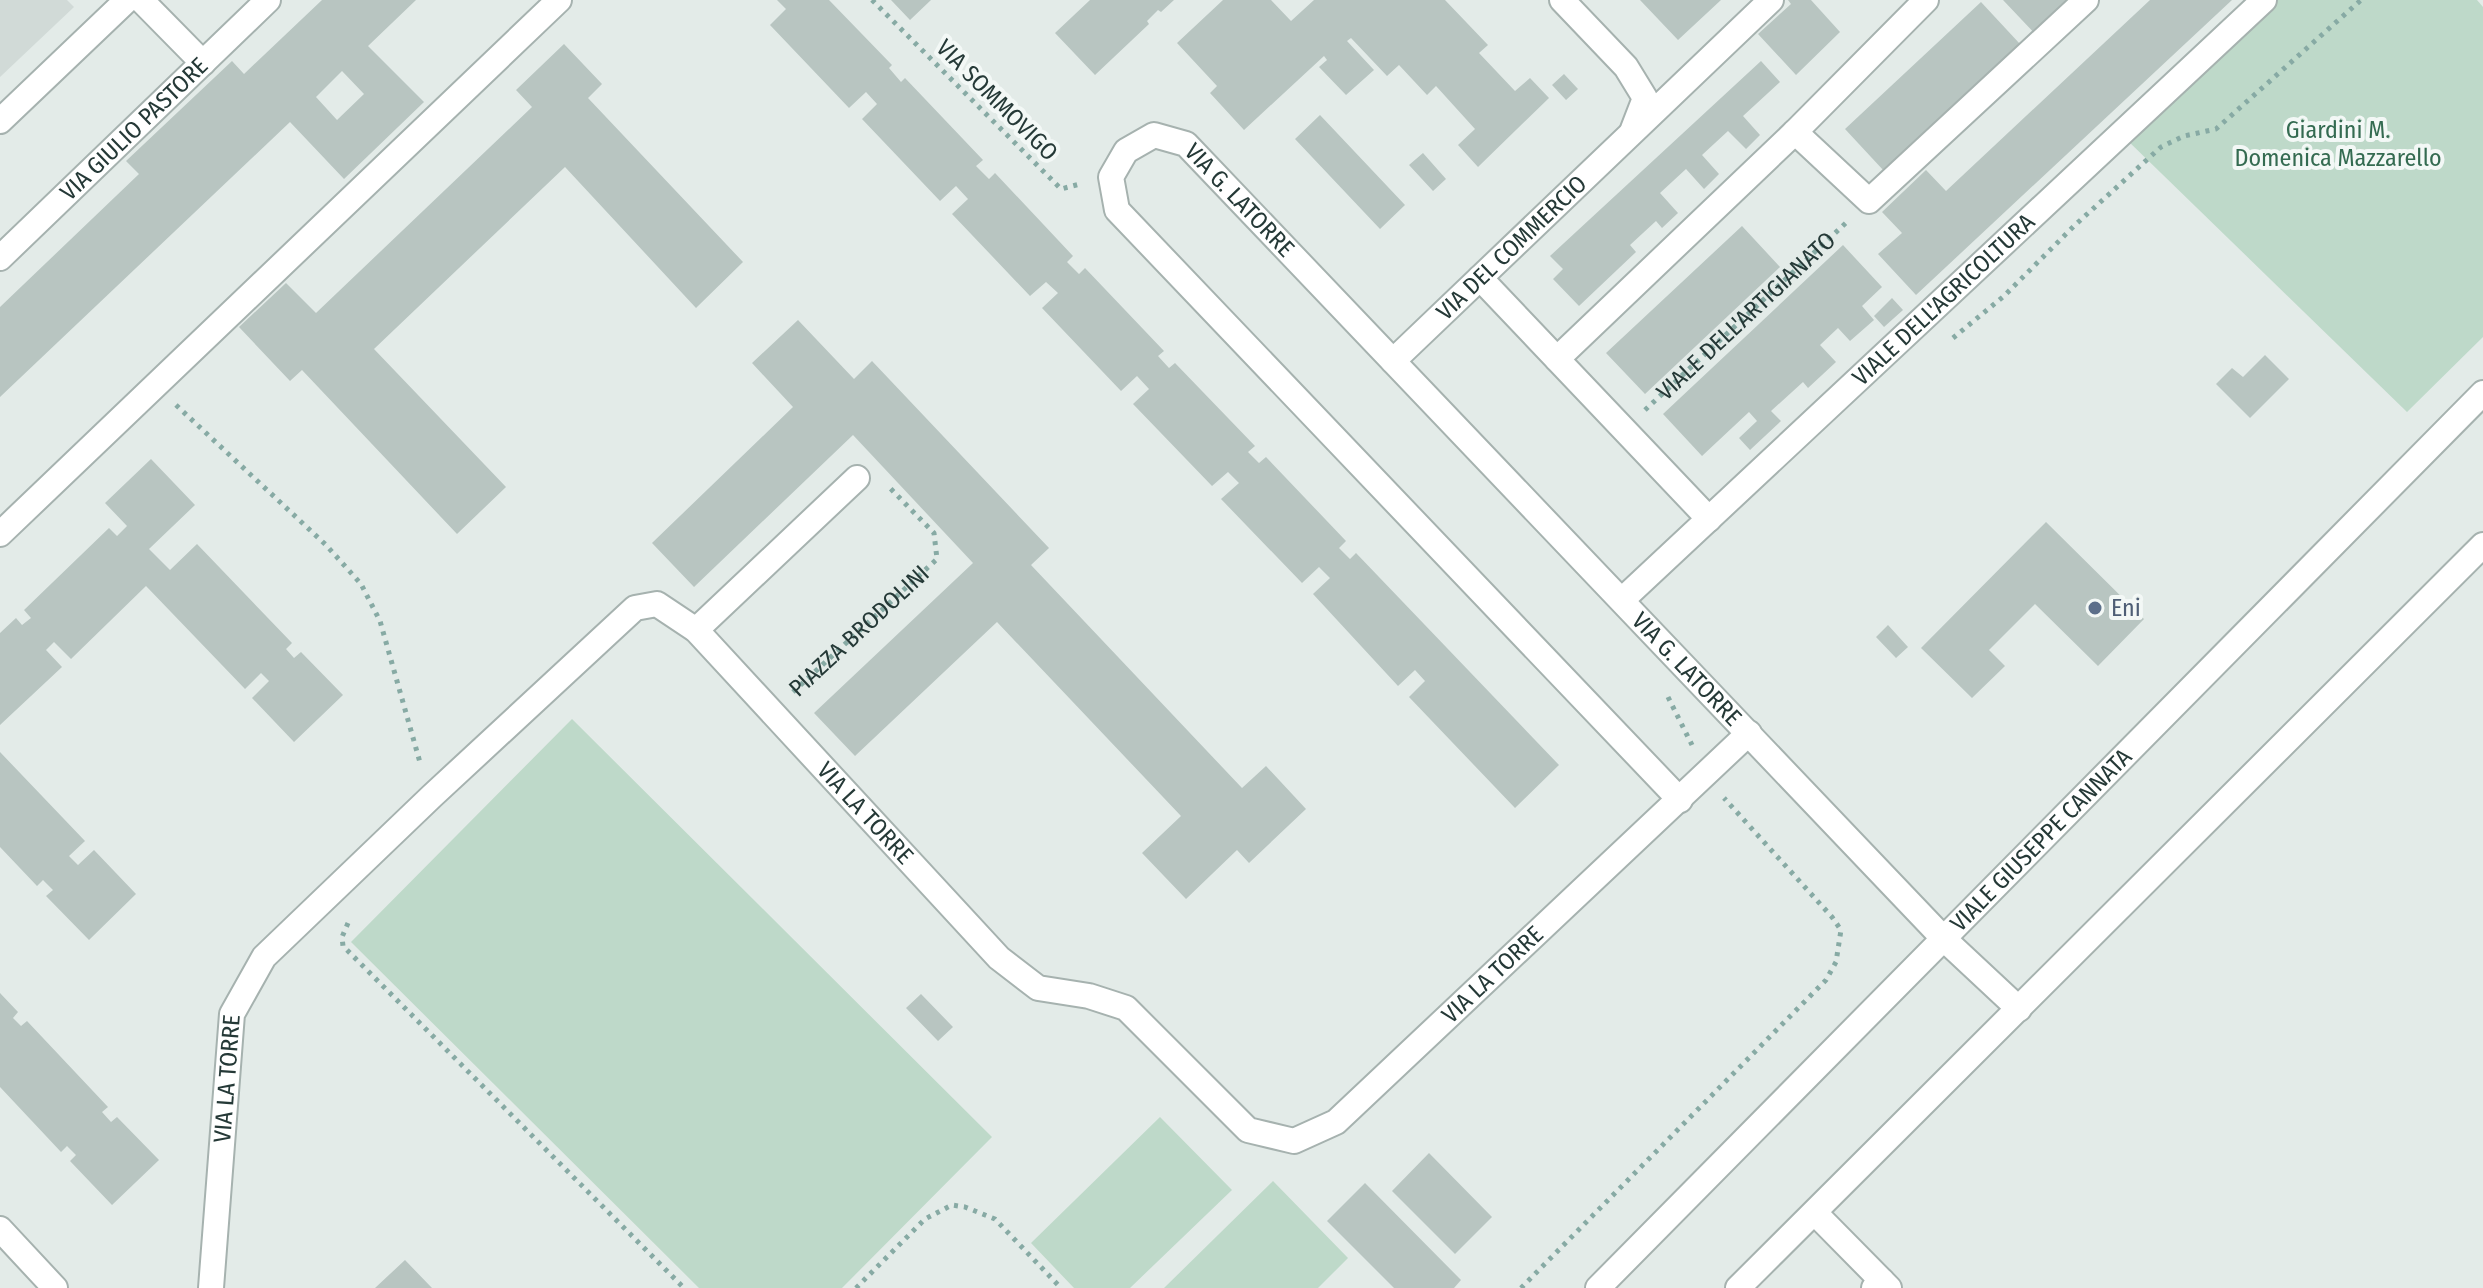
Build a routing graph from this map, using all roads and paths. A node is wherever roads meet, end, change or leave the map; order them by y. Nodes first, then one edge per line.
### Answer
1 (127, 0) edge
2 (141, 0) edge
3 (268, 0) edge
4 (559, 0) edge
5 (872, 0) edge
6 (1771, 0) edge
7 (1926, 0) edge
8 (2086, 0) edge
9 (2264, 0) edge
10 (2361, 0) edge
11 (1567, 2) edge
12 (203, 63) junction
13 (0, 121) edge
14 (1795, 132) junction
15 (1631, 135) junction
16 (1111, 177) junction
17 (1869, 201) junction
18 (0, 258) edge
19 (1480, 278) junction
20 (1946, 344) dead end
21 (1557, 359) junction
22 (1393, 361) junction
23 (2483, 393) edge
24 (1624, 430) junction
25 (857, 478) joint
26 (1709, 519) junction
27 (0, 534) edge
28 (2483, 545) edge
29 (1622, 600) junction
30 (696, 630) junction
31 (1666, 693) dead end
32 (772, 712) junction
33 (1749, 733) junction
34 (1707, 775) junction
35 (1680, 800) junction
36 (1944, 939) junction
37 (2019, 1009) junction
38 (1815, 1213) junction
39 (0, 1229) edge
40 (1882, 1286) edge
41 (55, 1288) edge
42 (211, 1288) edge
43 (856, 1288) edge
44 (1061, 1288) edge
45 (1521, 1288) edge
46 (1598, 1288) edge
47 (1738, 1288) edge

1 - 13 street
2 - 12 street
3 - 12 street, VIA GIULIO PASTORE
4 - 27 street
5 - 16 path, VIA SOMMOVIGO
6 - 15 street, VIA DEL COMMERCIO
7 - 14 street
8 - 17 street
9 - 26 street, VIALE DELL'AGRICOLTURA
10 - 20 path
11 - 15 street
12 - 18 street, VIA GIULIO PASTORE
14 - 17 street
14 - 21 street
15 - 19 street, VIA DEL COMMERCIO
16 - 22 street, VIA G. LATORRE
16 - 35 street
17 - 24 path, VIALE DELL'ARTIGIANATO
19 - 21 street
19 - 22 street, VIA DEL COMMERCIO
21 - 24 street
22 - 29 street, VIA G. LATORRE
23 - 36 street, VIALE GIUSEPPE CANNATA
24 - 26 street
25 - 30 street
25 - 32 path, PIAZZA BRODOLINI
26 - 29 street, VIALE DELL'AGRICOLTURA
28 - 37 street
29 - 33 street, VIA G. LATORRE
30 - 32 street, VIA LA TORRE
30 - 42 street, VIA LA TORRE
31 - 34 path
32 - 35 street, VIA LA TORRE
33 - 34 street, VIA LA TORRE
33 - 36 street, VIA G. LATORRE
34 - 35 street, VIA LA TORRE
34 - 45 path
36 - 37 street, VIA G. LATORRE
36 - 46 street, VIALE GIUSEPPE CANNATA
37 - 38 street
38 - 40 street
38 - 47 street
39 - 41 street
43 - 44 path

